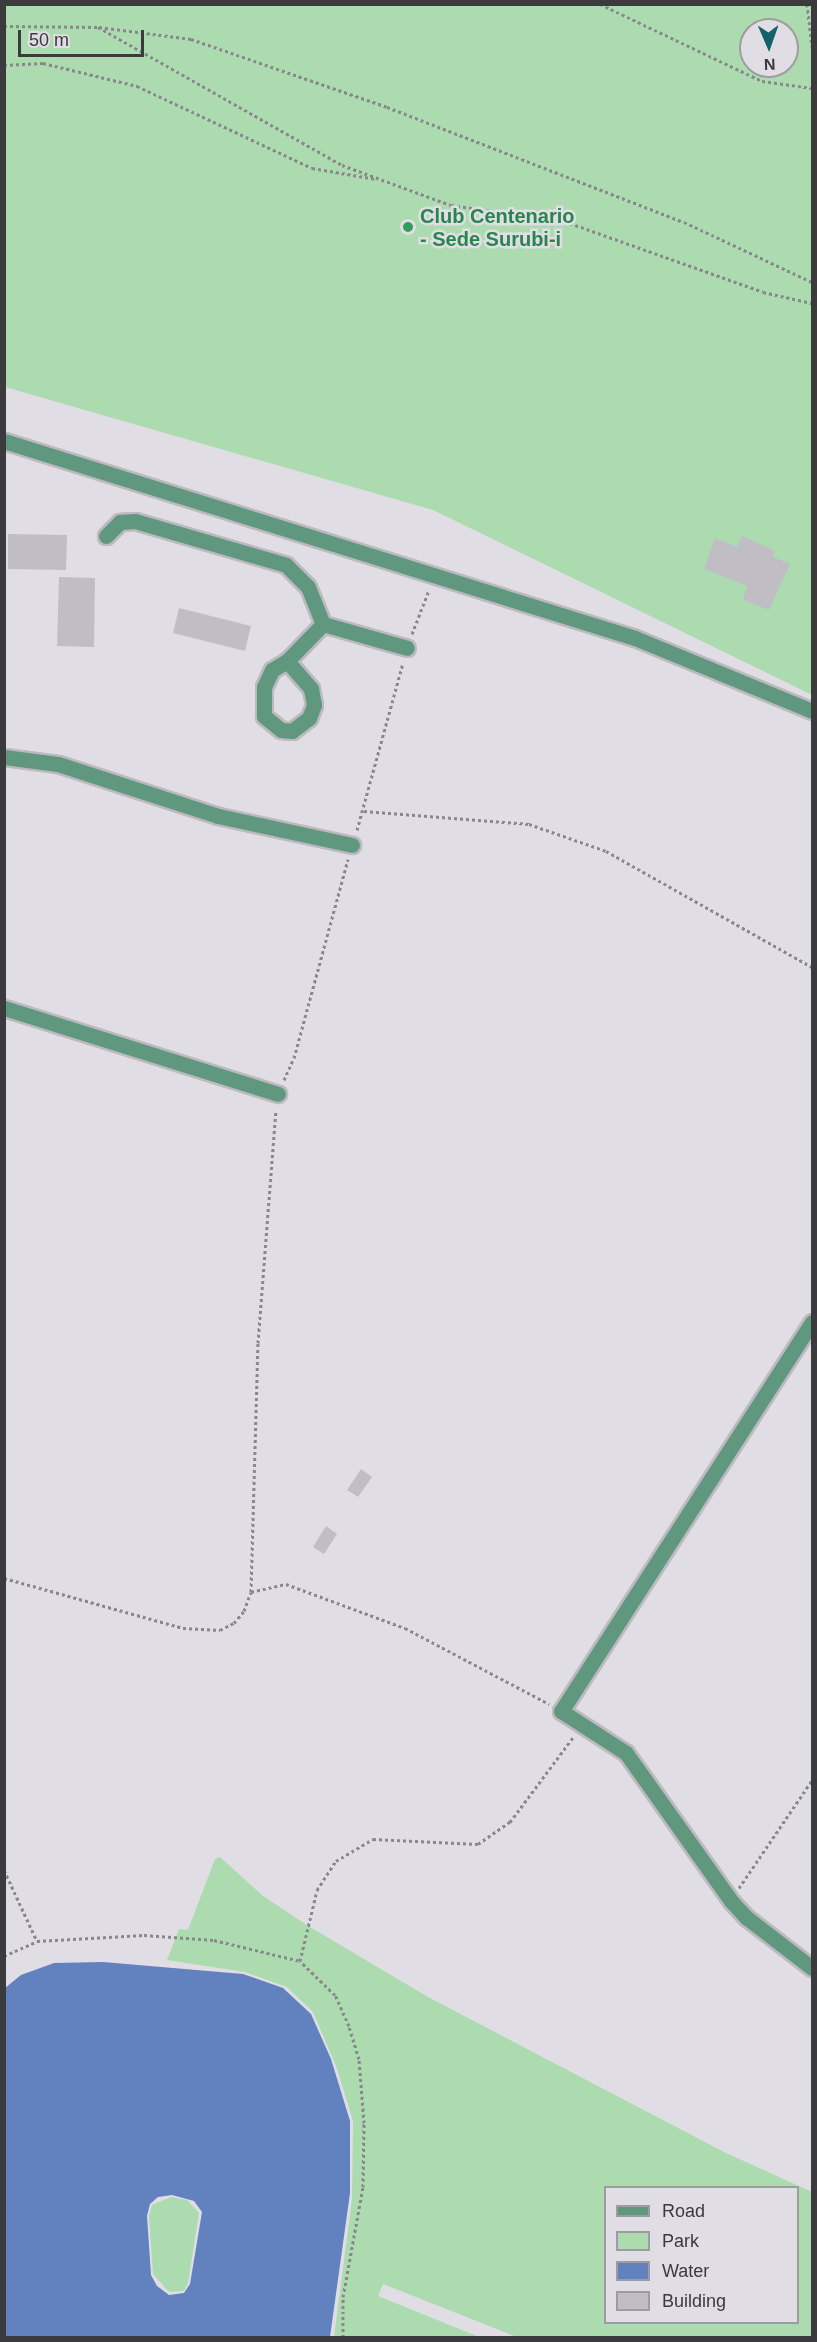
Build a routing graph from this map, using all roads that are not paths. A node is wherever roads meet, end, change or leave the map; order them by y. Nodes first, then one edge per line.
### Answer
1 (4, 441) edge
2 (106, 536) dead end
3 (322, 624) junction
4 (407, 648) road end
5 (286, 661) dead end
6 (813, 711) edge
7 (4, 757) edge
8 (352, 845) road end
9 (4, 1008) edge
10 (278, 1094) road end
11 (813, 1322) edge
12 (813, 1968) edge

1 - 6 street
2 - 3 street
3 - 4 street
3 - 5 street
7 - 8 street
9 - 10 street
11 - 12 street

